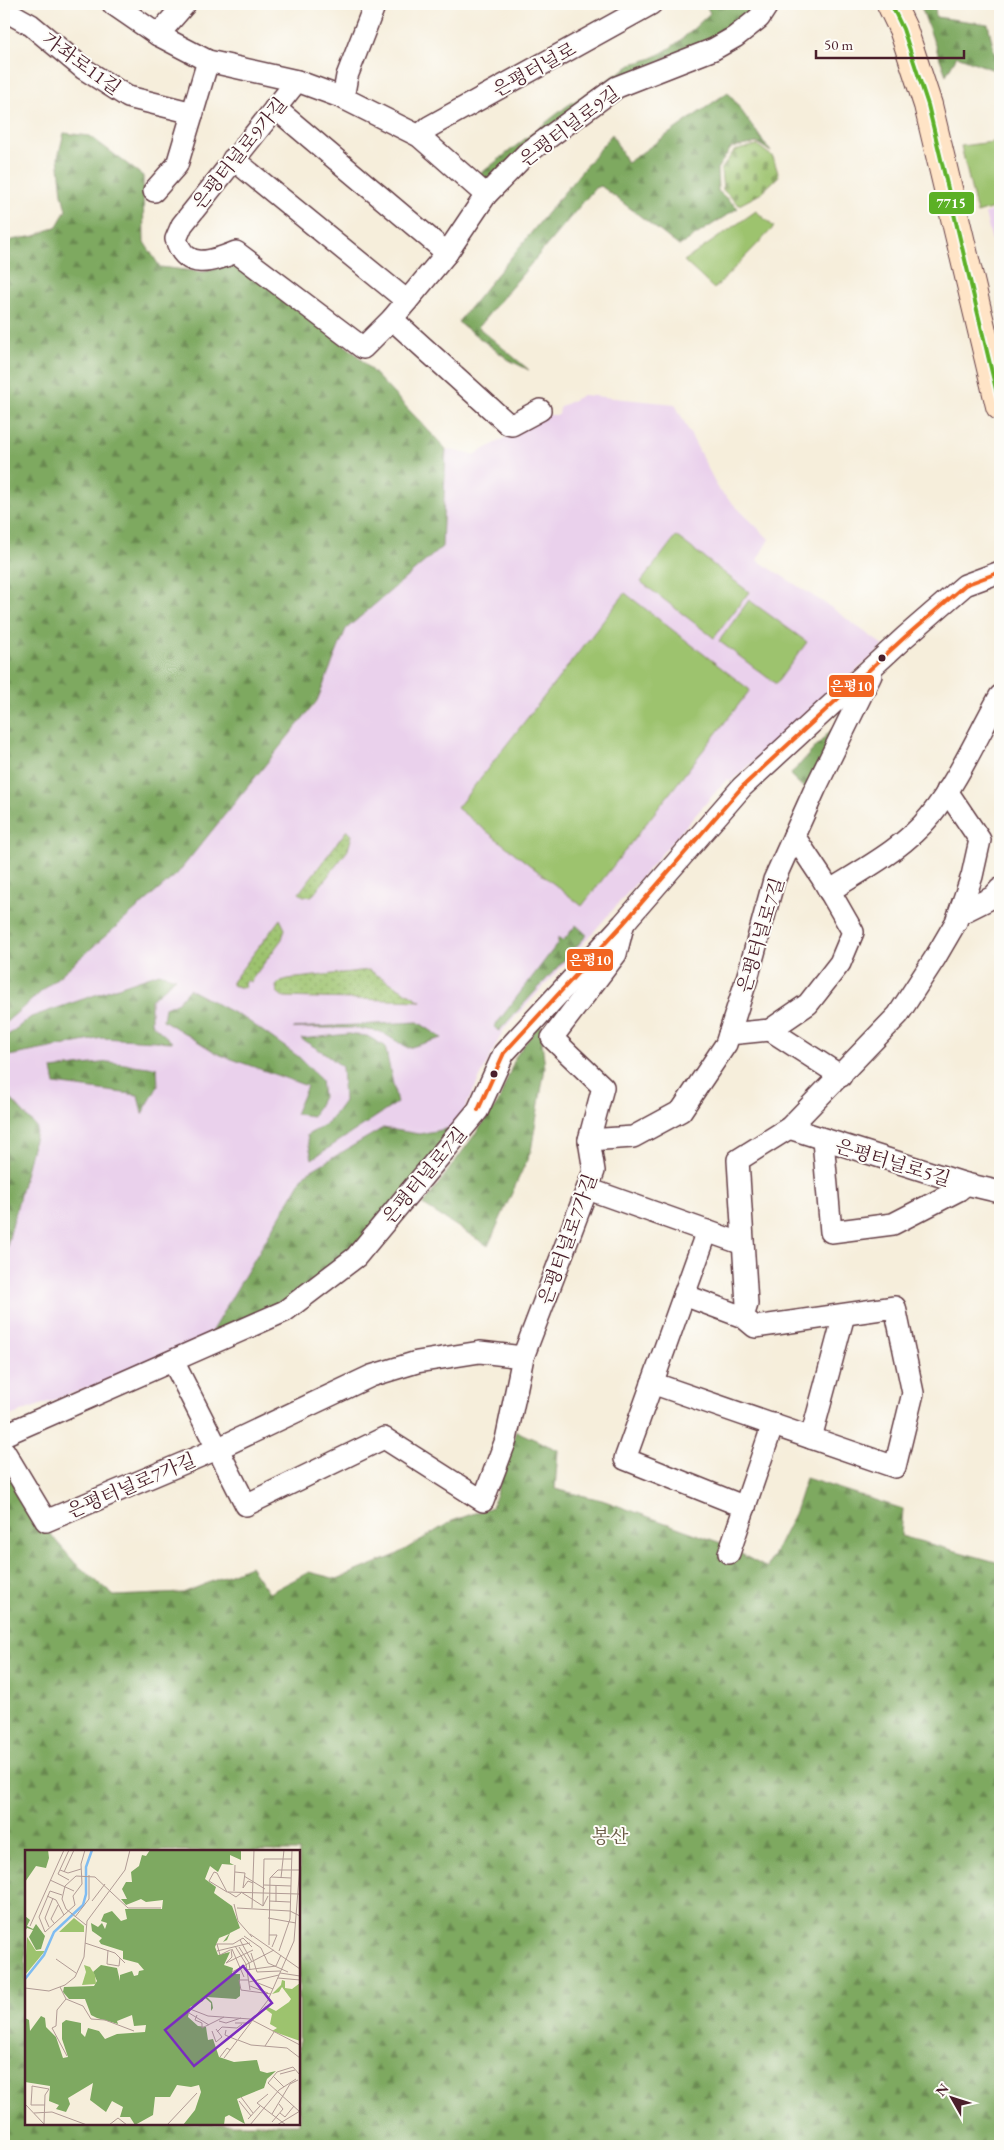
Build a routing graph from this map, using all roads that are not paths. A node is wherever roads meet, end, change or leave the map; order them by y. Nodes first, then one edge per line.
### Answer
1 (113, 4) edge
2 (185, 4) edge
3 (375, 4) edge
4 (768, 4) edge
5 (891, 4) edge
6 (645, 5) edge
7 (4, 10) edge
8 (158, 35) junction
9 (208, 61) junction
10 (297, 81) junction
11 (343, 98) junction
12 (275, 108) junction
13 (193, 113) junction
14 (419, 136) junction
15 (233, 159) junction
16 (154, 191) dead end
17 (486, 195) junction
18 (182, 225) joint
19 (447, 253) junction
20 (408, 301) junction
21 (392, 319) junction
22 (1000, 406) edge
23 (540, 410) dead end
24 (1000, 572) edge
25 (875, 666) junction
26 (1000, 696) edge
27 (947, 791) junction
28 (794, 836) junction
29 (1000, 889) edge
30 (829, 891) junction
31 (959, 914) junction
32 (623, 924) junction
33 (770, 1030) junction
34 (729, 1034) junction
35 (841, 1076) junction
36 (789, 1128) junction
37 (588, 1140) junction
38 (823, 1140) junction
39 (966, 1184) junction
40 (588, 1189) junction
41 (1000, 1192) edge
42 (707, 1231) junction
43 (743, 1244) junction
44 (684, 1295) junction
45 (844, 1314) junction
46 (744, 1317) junction
47 (523, 1357) junction
48 (173, 1361) junction
49 (652, 1383) junction
50 (773, 1424) junction
51 (4, 1435) edge
52 (811, 1438) junction
53 (217, 1449) junction
54 (4, 1451) edge
55 (745, 1507) junction
56 (729, 1553) dead end

1 - 8 street, 은평터널로9가길
2 - 8 street
3 - 11 street
4 - 17 street, 은평터널로9길
5 - 22 main road
6 - 14 street, 은평터널로
7 - 13 street, 가좌로11길
8 - 9 street, 은평터널로9가길
9 - 10 street, 은평터널로9가길
9 - 13 street
10 - 11 street, 은평터널로9가길
10 - 12 street, 은평터널로9가길
11 - 14 street, 은평터널로9가길
12 - 15 street, 은평터널로9가길
12 - 19 street
13 - 16 street
14 - 17 street, 은평터널로9가길
15 - 18 street, 은평터널로9가길
15 - 20 street
17 - 19 street, 은평터널로9길
18 - 21 street, 은평터널로9길
19 - 20 street, 은평터널로9길
20 - 21 street, 은평터널로9길
21 - 23 street
24 - 25 street, 은평터널로7길
25 - 28 street, 은평터널로7길
25 - 32 street, 은평터널로7길
26 - 27 street
27 - 30 street
27 - 31 street
28 - 30 street
28 - 34 street, 은평터널로7길
29 - 31 street
30 - 33 street
31 - 35 street
32 - 37 street, 은평터널로7가길
32 - 48 street, 은평터널로7길
33 - 34 street
33 - 35 street
34 - 37 street, 은평터널로7길
35 - 36 street
36 - 38 street, 은평터널로5길
36 - 43 street
37 - 40 street, 은평터널로7가길
38 - 39 street, 은평터널로5길
38 - 39 street, 은평터널로5길
39 - 41 street
40 - 42 street
40 - 47 street, 은평터널로7가길
42 - 43 street
42 - 44 street
43 - 46 street
44 - 46 street
44 - 49 street
45 - 46 street
45 - 52 street
45 - 52 street
47 - 53 street, 은평터널로7가길
47 - 53 street, 은평터널로7가길
48 - 51 street, 은평터널로7길
48 - 53 street, 은평터널로7가길
49 - 50 street
49 - 55 street
50 - 52 street
50 - 55 street
53 - 54 street, 은평터널로7가길
55 - 56 street

